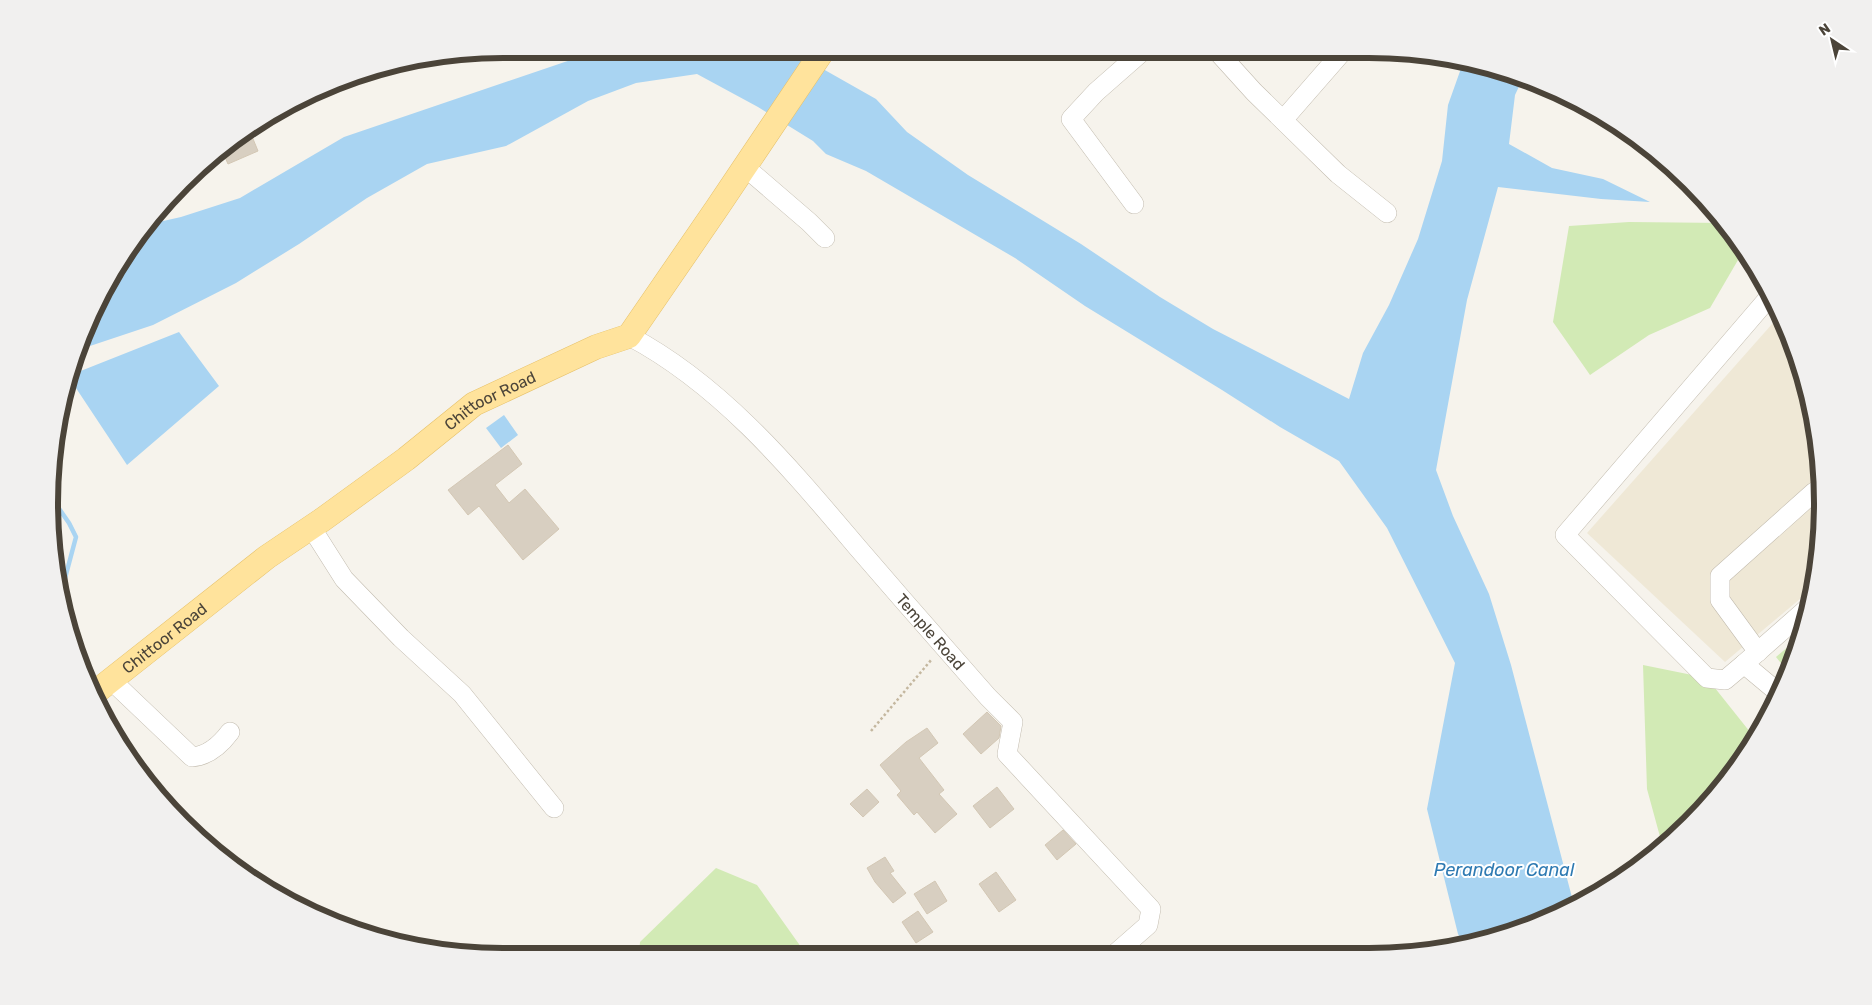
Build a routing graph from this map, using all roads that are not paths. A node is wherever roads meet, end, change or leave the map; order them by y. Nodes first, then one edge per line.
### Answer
1 (818, 58) edge
2 (1135, 58) edge
3 (1223, 58) edge
4 (1337, 58) edge
5 (1283, 120) junction
6 (745, 167) junction
7 (1134, 204) dead end
8 (1387, 213) dead end
9 (825, 238) dead end
10 (1766, 301) edge
11 (629, 336) junction
12 (1814, 492) dead end
13 (311, 527) junction
14 (1800, 615) edge
15 (1751, 658) junction
16 (1774, 687) edge
17 (102, 688) edge
18 (230, 732) dead end
19 (554, 808) dead end
20 (1122, 948) edge

1 - 6 main road
2 - 7 street
3 - 5 street
4 - 5 street
5 - 8 street
6 - 9 street
6 - 11 main road
10 - 15 street
11 - 13 main road, Chittoor Road
11 - 20 street, Temple Road
12 - 15 street
13 - 17 main road, Chittoor Road
13 - 19 street
14 - 15 street
15 - 16 street
17 - 18 street

